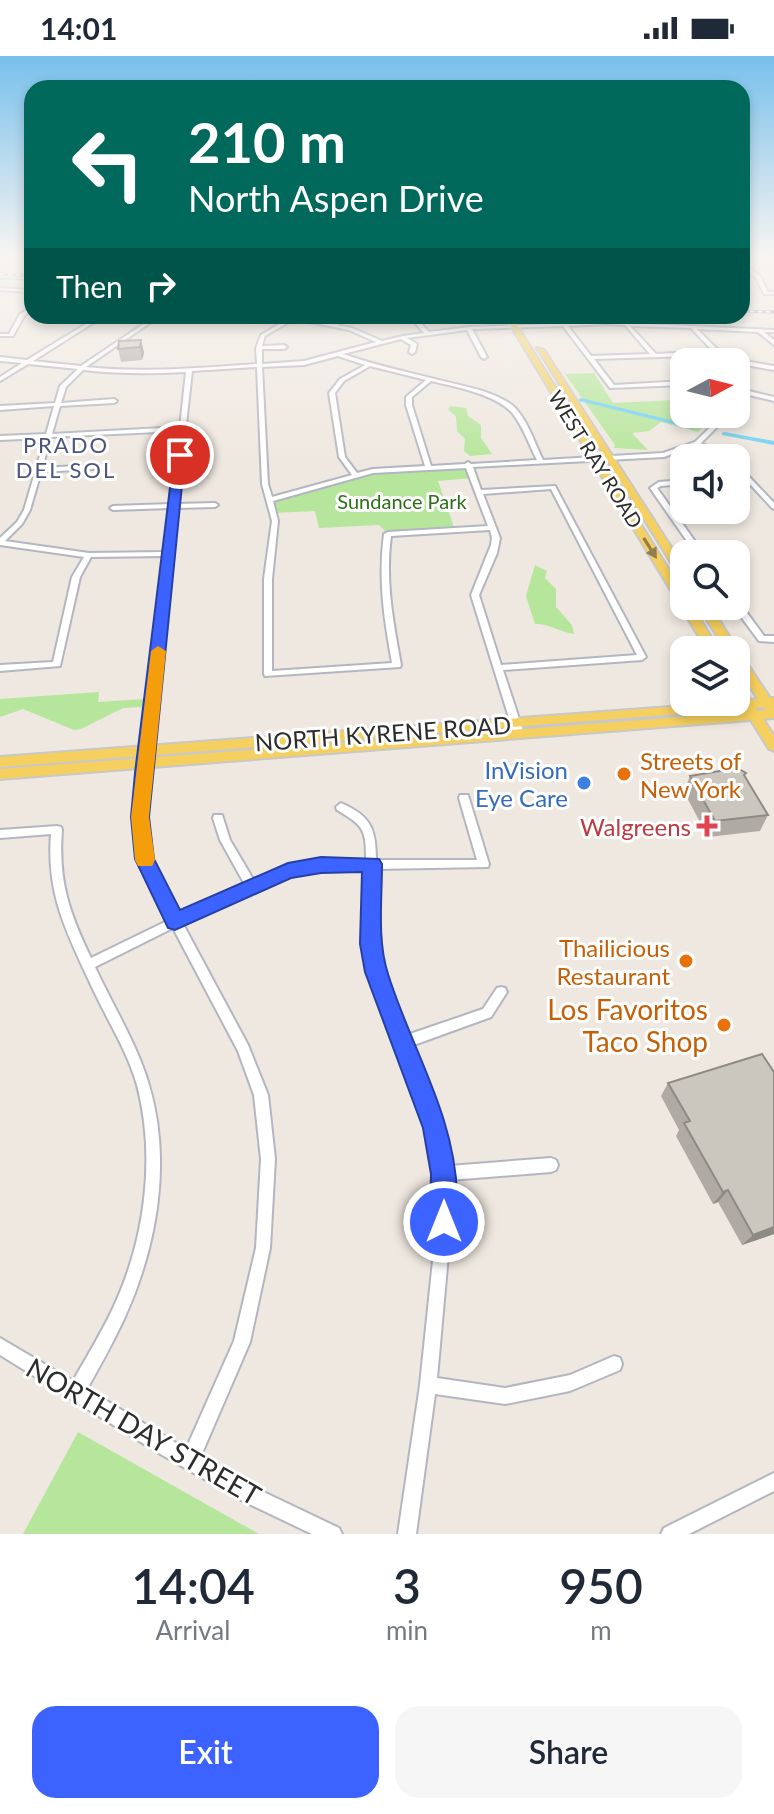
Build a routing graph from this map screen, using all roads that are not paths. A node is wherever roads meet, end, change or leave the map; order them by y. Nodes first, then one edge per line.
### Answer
1 (15, 327) edge
2 (84, 327) edge
3 (142, 327) edge
4 (275, 327) edge
5 (340, 327) edge
6 (421, 327) edge
7 (495, 327) edge
8 (520, 327) edge
9 (520, 327) edge
10 (566, 327) edge
11 (629, 327) edge
12 (692, 327) joint
13 (469, 328) junction
14 (759, 330) junction
15 (774, 331) edge
16 (427, 333) junction
17 (0, 335) edge
18 (403, 337) junction
19 (382, 343) junction
20 (774, 343) edge
21 (284, 347) dead end
22 (259, 348) junction
23 (713, 348) edge
24 (412, 352) dead end
25 (340, 355) junction
26 (654, 355) junction
27 (670, 355) edge
28 (484, 357) dead end
29 (590, 358) junction
30 (0, 359) edge
31 (31, 360) junction
32 (750, 363) edge
33 (367, 366) junction
34 (83, 367) junction
35 (260, 368) junction
36 (774, 368) edge
37 (189, 370) junction
38 (0, 379) edge
39 (428, 381) junction
40 (670, 384) edge
41 (750, 392) edge
42 (774, 399) edge
43 (114, 401) dead end
44 (57, 405) junction
45 (0, 408) edge
46 (714, 428) edge
47 (182, 429) junction
48 (46, 436) junction
49 (0, 438) edge
50 (697, 443) joint
51 (594, 457) junction
52 (608, 457) junction
53 (540, 460) junction
54 (468, 464) junction
55 (93, 467) dead end
56 (428, 467) junction
57 (38, 470) junction
58 (355, 475) junction
59 (750, 480) edge
60 (670, 483) edge
61 (479, 492) junction
62 (269, 500) junction
63 (215, 505) dead end
64 (174, 507) junction
65 (774, 507) edge
66 (113, 508) dead end
67 (670, 512) edge
68 (493, 528) junction
69 (0, 543) edge
70 (670, 553) edge
71 (170, 554) junction
72 (89, 555) junction
73 (670, 580) edge
74 (748, 620) edge
75 (774, 639) edge
76 (0, 668) edge
77 (498, 668) junction
78 (750, 677) edge
79 (772, 709) edge
80 (751, 710) junction
81 (518, 728) junction
82 (774, 746) edge
83 (146, 757) junction
84 (0, 762) edge
85 (0, 774) edge
86 (464, 798) dead end
87 (341, 807) dead end
88 (218, 818) dead end
89 (0, 834) edge
90 (372, 864) junction
91 (251, 885) junction
92 (175, 922) junction
93 (88, 965) junction
94 (501, 992) dead end
95 (402, 1043) junction
96 (551, 1165) dead end
97 (443, 1174) junction
98 (0, 1346) edge
99 (614, 1364) dead end
100 (428, 1385) junction
101 (77, 1391) junction
102 (190, 1460) junction
103 (774, 1482) edge
104 (333, 1534) edge
105 (407, 1534) edge
106 (670, 1534) edge

1 - 17 street
2 - 31 street
3 - 34 street
4 - 22 street
5 - 19 street
6 - 16 street
7 - 13 street
8 - 52 main road, WEST RAY ROAD
9 - 51 main road, WEST RAY ROAD
10 - 29 street
11 - 26 street
12 - 14 street
12 - 23 street
13 - 16 street
13 - 28 street
14 - 15 street
14 - 20 street
16 - 18 street
18 - 19 street
18 - 24 street
19 - 25 street
21 - 22 street
22 - 35 street
25 - 33 street
25 - 35 street
26 - 27 street
26 - 29 street
29 - 40 street
30 - 31 street
31 - 34 street
31 - 38 street
32 - 36 street
33 - 39 street
33 - 58 street
34 - 37 street
34 - 44 street
35 - 37 street
35 - 62 street
37 - 47 street
39 - 53 street
39 - 56 street
41 - 42 street
43 - 44 street
44 - 45 street
44 - 48 street
46 - 50 street
47 - 48 street
47 - 64 street
48 - 49 street
48 - 57 street
50 - 52 street
51 - 52 street
51 - 53 street
51 -> 73 main road, WEST RAY ROAD
52 - 70 main road, WEST RAY ROAD
53 - 54 street
54 - 56 street
54 - 61 street
55 - 57 street
56 - 58 street
57 - 69 street
58 - 62 street
59 - 65 street
60 - 67 street
61 - 68 street
61 - 77 street
62 - 68 street
63 - 64 street
64 - 66 street
64 - 71 street
68 - 77 street
69 - 72 street
71 - 72 street
71 - 83 street
72 - 76 street
74 - 75 street
77 - 81 street
78 - 79 main road
79 - 80 main road, NORTH KYRENE ROAD
80 - 81 main road, NORTH KYRENE ROAD
80 - 82 main road
81 - 83 main road, NORTH KYRENE ROAD
83 - 84 main road, NORTH KYRENE ROAD
83 - 85 main road, NORTH KYRENE ROAD
83 - 92 street
86 - 90 street
87 - 90 street
88 - 91 street
89 - 93 street
90 - 91 street
90 - 95 street
91 - 92 street
92 - 93 street
92 - 102 street
93 - 101 street
94 - 95 street
95 - 97 street
96 - 97 street
97 - 100 street
98 - 101 street, NORTH DAY STREET
99 - 100 street
100 - 105 street
101 - 102 street, NORTH DAY STREET
102 - 104 street, NORTH DAY STREET
103 - 106 street

